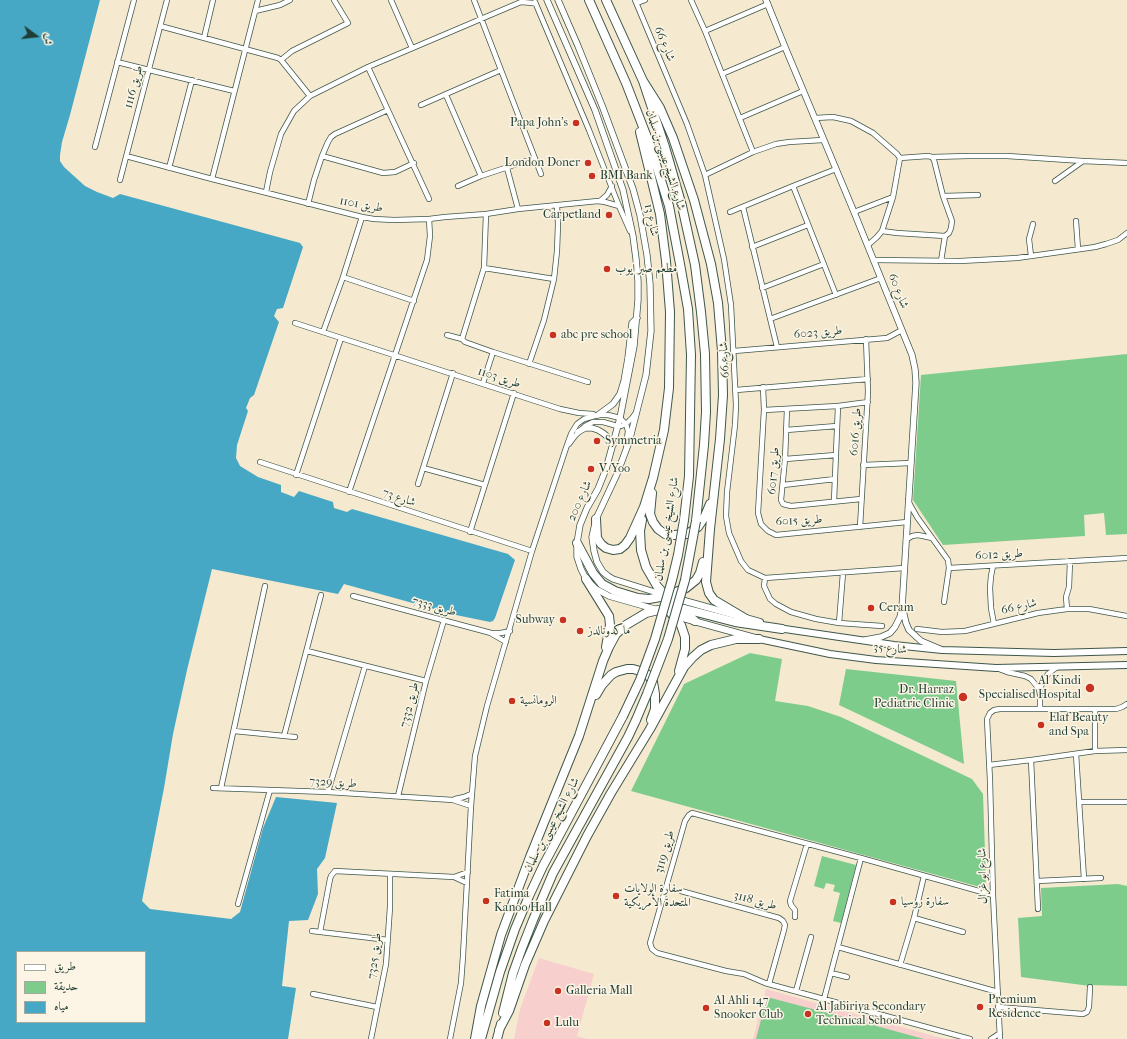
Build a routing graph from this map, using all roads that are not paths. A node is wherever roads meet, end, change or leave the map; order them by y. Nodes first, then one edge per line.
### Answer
1 (134, 0) edge
2 (167, 0) edge
3 (213, 0) edge
4 (258, 0) edge
5 (290, 0) edge
6 (334, 0) edge
7 (391, 0) edge
8 (474, 0) edge
9 (547, 0) edge
10 (558, 0) edge
11 (589, 0) edge
12 (606, 0) edge
13 (645, 0) edge
14 (691, 0) edge
15 (522, 1) edge
16 (535, 2) edge
17 (636, 2) edge
18 (767, 2) edge
19 (255, 11) junction
20 (481, 18) junction
21 (160, 26) junction
22 (705, 30) junction
23 (204, 38) junction
24 (785, 46) junction
25 (245, 48) junction
26 (412, 48) junction
27 (281, 60) junction
28 (117, 62) junction
29 (368, 67) junction
30 (148, 70) junction
31 (501, 70) junction
32 (722, 74) junction
33 (192, 80) junction
34 (643, 81) junction
35 (626, 83) junction
36 (234, 91) junction
37 (803, 91) junction
38 (446, 95) junction
39 (310, 96) junction
40 (421, 105) dead end
41 (388, 110) junction
42 (740, 118) junction
43 (815, 118) junction
44 (823, 140) junction
45 (95, 147) dead end
46 (753, 152) junction
47 (126, 156) junction
48 (322, 156) junction
49 (932, 156) junction
50 (535, 158) junction
51 (900, 158) junction
52 (1083, 161) junction
53 (414, 163) junction
54 (1127, 163) edge
55 (169, 168) junction
56 (507, 168) junction
57 (836, 169) junction
58 (541, 174) dead end
59 (705, 175) junction
60 (481, 176) junction
61 (212, 179) junction
62 (120, 180) dead end
63 (1055, 181) dead end
64 (458, 186) dead end
65 (612, 186) junction
66 (793, 186) junction
67 (266, 192) junction
68 (978, 195) dead end
69 (943, 196) junction
70 (894, 197) junction
71 (430, 199) dead end
72 (598, 202) junction
73 (308, 204) junction
74 (558, 206) junction
75 (619, 206) junction
76 (743, 207) junction
77 (518, 209) junction
78 (730, 212) dead end
79 (854, 212) junction
80 (486, 214) junction
81 (362, 217) junction
82 (429, 219) junction
83 (1076, 221) dead end
84 (1033, 224) dead end
85 (808, 225) junction
86 (882, 231) junction
87 (1127, 233) edge
88 (633, 236) junction
89 (945, 236) junction
90 (868, 245) junction
91 (752, 247) junction
92 (1078, 249) junction
93 (1031, 256) junction
94 (874, 260) junction
95 (941, 261) junction
96 (824, 264) junction
97 (484, 268) junction
98 (343, 277) junction
99 (881, 278) junction
100 (554, 279) junction
101 (762, 288) junction
102 (836, 295) junction
103 (414, 301) junction
104 (637, 318) junction
105 (770, 319) junction
106 (294, 323) dead end
107 (902, 330) junction
108 (323, 332) junction
109 (447, 335) dead end
110 (341, 338) junction
111 (462, 339) junction
112 (866, 340) junction
113 (777, 347) junction
114 (734, 351) junction
115 (493, 352) junction
116 (396, 355) junction
117 (529, 364) junction
118 (453, 374) junction
119 (868, 378) junction
120 (588, 382) dead end
121 (483, 383) junction
122 (763, 387) junction
123 (736, 390) junction
124 (514, 393) junction
125 (868, 402) junction
126 (838, 406) junction
127 (638, 409) junction
128 (787, 409) junction
129 (764, 410) junction
130 (598, 414) junction
131 (620, 418) junction
132 (626, 424) junction
133 (618, 426) junction
134 (837, 426) junction
135 (786, 430) junction
136 (578, 432) junction
137 (613, 445) junction
138 (566, 448) junction
139 (836, 455) junction
140 (624, 456) junction
141 (785, 459) junction
142 (260, 462) dead end
143 (911, 463) junction
144 (863, 465) junction
145 (424, 468) junction
146 (296, 474) junction
147 (653, 478) junction
148 (835, 479) junction
149 (716, 482) junction
150 (418, 484) dead end
151 (485, 485) junction
152 (783, 485) junction
153 (349, 492) junction
154 (861, 499) junction
155 (834, 501) junction
156 (908, 501) junction
157 (644, 507) junction
158 (596, 519) junction
159 (907, 522) junction
160 (860, 527) junction
161 (710, 529) junction
162 (470, 532) junction
163 (932, 538) junction
164 (906, 540) junction
165 (577, 543) junction
166 (532, 551) junction
167 (1127, 558) edge
168 (1070, 561) junction
169 (993, 566) junction
170 (904, 568) junction
171 (949, 568) junction
172 (843, 573) junction
173 (765, 578) junction
174 (586, 579) junction
175 (265, 586) dead end
176 (321, 595) dead end
177 (653, 595) junction
178 (353, 596) dead end
179 (666, 596) junction
180 (944, 602) dead end
181 (667, 608) junction
182 (902, 608) junction
183 (1067, 609) junction
184 (658, 610) junction
185 (675, 611) junction
186 (1127, 616) edge
187 (746, 619) junction
188 (444, 620) junction
189 (694, 621) joint
190 (839, 623) junction
191 (994, 624) junction
192 (882, 626) dead end
193 (782, 629) junction
194 (917, 629) dead end
195 (510, 631) junction
196 (491, 633) junction
197 (759, 639) junction
198 (862, 640) junction
199 (506, 642) junction
200 (942, 650) junction
201 (307, 651) junction
202 (1127, 651) edge
203 (603, 661) junction
204 (1127, 665) edge
205 (365, 666) junction
206 (1057, 667) junction
207 (996, 668) junction
208 (426, 681) junction
209 (674, 685) junction
210 (1040, 695) junction
211 (1126, 705) edge
212 (1040, 709) junction
213 (1095, 709) junction
214 (587, 713) junction
215 (234, 731) junction
216 (284, 736) junction
217 (295, 737) dead end
218 (637, 750) junction
219 (1127, 750) edge
220 (1095, 751) junction
221 (1076, 754) junction
222 (1031, 760) junction
223 (989, 765) junction
224 (213, 788) dead end
225 (221, 788) junction
226 (270, 790) junction
227 (328, 792) junction
228 (472, 794) junction
229 (398, 796) junction
230 (453, 800) junction
231 (1080, 802) junction
232 (1127, 802) edge
233 (471, 806) junction
234 (806, 844) junction
235 (861, 858) junction
236 (468, 872) junction
237 (390, 874) junction
238 (924, 876) junction
239 (454, 877) junction
240 (1100, 878) dead end
241 (1084, 879) junction
242 (1037, 881) junction
243 (467, 883) junction
244 (681, 891) dead end
245 (993, 895) junction
246 (238, 904) dead end
247 (1038, 909) dead end
248 (795, 916) dead end
249 (914, 918) junction
250 (312, 931) dead end
251 (320, 932) junction
252 (963, 932) dead end
253 (811, 937) dead end
254 (388, 940) junction
255 (838, 947) junction
256 (900, 965) junction
257 (831, 972) junction
258 (847, 977) dead end
259 (769, 984) junction
260 (1090, 987) dead end
261 (796, 990) junction
262 (998, 992) junction
263 (313, 994) dead end
264 (824, 999) junction
265 (377, 1007) junction
266 (998, 1007) junction
267 (499, 1030) junction
268 (1000, 1033) junction
269 (371, 1039) edge
270 (450, 1039) edge
271 (475, 1039) edge
272 (481, 1039) edge
273 (497, 1039) edge
274 (970, 1039) edge
275 (991, 1039) edge
276 (1000, 1039) edge

1 - 28 street
2 - 21 street, طريق 1116
3 - 23 street
4 - 19 street
5 - 19 street
6 - 27 street
7 - 26 street
8 - 20 street
9 - 88 street, شارع 13
10 - 127 street, شارع 13
11 - 35 highway, شارع الشيخ عيسى بن سلمان
12 - 34 highway, شارع الشيخ عيسى بن سلمان
13 - 17 street
14 - 22 street
15 - 16 street
15 - 20 street
16 - 65 street
17 - 59 street, شارع 66
18 - 22 street
18 - 24 street, شارع 60
19 - 25 street
20 - 26 street
20 - 31 street
21 - 23 street
21 - 30 street, طريق 1116
22 - 32 street
23 - 25 street
24 - 32 street
24 - 37 street, شارع 60
25 - 27 street
25 - 36 street
26 - 29 street
27 - 39 street
28 - 30 street
28 - 45 street
29 - 39 street
29 - 41 street
30 - 33 street
30 - 47 street, طريق 1116
31 - 38 street
31 - 50 street
32 - 42 street
33 - 36 street
33 - 55 street
34 - 149 highway
34 - 267 highway, شارع الشيخ عيسى بن سلمان, bridge
35 - 147 highway
35 - 272 highway, شارع الشيخ عيسى بن سلمان, bridge
36 - 61 street
37 - 42 street
37 - 43 street, شارع 60
38 - 40 street
38 - 60 street
39 - 67 street
41 - 48 street
41 - 53 street
42 - 46 street
43 - 44 street, شارع 60
43 - 51 street
44 - 46 street
44 - 57 street, شارع 60
46 - 59 street
47 - 55 street, طريق 1101
47 - 62 street, طريق 1116
48 - 53 street
48 - 73 street
49 - 51 street
49 - 52 street
49 - 69 street
50 - 56 street
50 - 58 street
51 - 70 street
52 - 54 street
52 - 63 street
53 - 71 street
55 - 61 street, طريق 1101
56 - 60 street
56 - 77 street
57 - 66 street
57 - 79 street, شارع 60
59 - 114 street, شارع 66
60 - 64 street
61 - 67 street, طريق 1101
65 - 72 street
65 - 75 street
66 - 76 street
66 - 85 street
67 - 73 street, طريق 1101
68 - 69 street
69 - 89 street
70 - 79 street
70 - 86 street
72 - 74 street, طريق 1101
72 - 75 street, طريق 1101
73 - 81 street, طريق 1101
74 - 77 street, طريق 1101
74 - 100 street
75 - 88 street
76 - 78 street
76 - 91 street
77 - 80 street, طريق 1101
79 - 90 street, شارع 60
80 - 82 street, طريق 1101
80 - 97 street
81 - 82 street, طريق 1101
81 - 98 street
82 - 103 street
83 - 92 street
84 - 93 street
85 - 91 street
85 - 96 street
86 - 89 street
86 - 90 street
87 - 92 street
88 - 104 street, شارع 13
89 - 95 street
90 - 94 street, شارع 60
91 - 101 street
92 - 93 street
93 - 95 street
94 - 95 street
94 - 99 street, شارع 60
96 - 101 street
96 - 102 street
97 - 100 street
97 - 111 street
98 - 103 street
98 - 108 street
99 - 102 street
99 - 107 street, شارع 60
100 - 117 street
101 - 105 street
102 - 105 street
103 - 116 street
104 - 130 street
104 - 131 street, شارع 13
105 - 113 street
106 - 108 street, طريق 1103
107 - 112 street, طريق 6023
107 - 143 street, شارع 60
108 - 110 street, طريق 1103
109 - 111 street
110 - 116 street, طريق 1103
110 - 146 street
111 - 115 street
112 - 113 street, طريق 6023
112 - 119 street, طريق 6016
113 - 114 street, طريق 6023
114 - 123 street, شارع 66
115 - 117 street
115 - 121 street
116 - 118 street, طريق 1103
116 - 153 street
117 - 120 street
118 - 121 street, طريق 1103
118 - 145 street
119 - 122 street
119 - 125 street, طريق 6016
121 - 124 street, طريق 1103
122 - 123 street
122 - 129 street, طريق 6015
123 - 173 street, شارع 66
124 - 130 street, طريق 1103
124 - 151 street
125 - 126 street
125 - 144 street, طريق 6016
126 - 128 street
126 - 134 street
127 - 132 street
127 - 140 street, شارع 13
128 - 129 street
128 - 135 street, طريق 6017
129 - 160 street, طريق 6015
130 - 131 street
130 - 138 street
131 - 132 street
131 - 133 street, شارع 200
132 - 133 street
132 - 140 street, شارع 200
133 - 136 street
133 - 137 street, شارع 200
134 - 135 street
134 - 139 street
135 - 141 street, طريق 6017
136 - 137 street
136 - 138 street
137 - 165 street, شارع 200
138 - 166 street
139 - 141 street
139 - 148 street
140 - 158 street, شارع 200
141 - 152 street, طريق 6017
142 - 146 street, شارع 73
143 - 144 street
143 - 156 street, شارع 60
144 - 154 street, طريق 6016
145 - 150 street
145 - 151 street
146 - 153 street, شارع 73
147 - 149 highway
147 - 157 highway
148 - 152 street
148 - 155 street
149 - 161 highway
151 - 162 street
152 - 155 street, طريق 6017
153 - 162 street, شارع 73
154 - 155 street, طريق 6017
154 - 160 street, طريق 6016
156 - 159 street, شارع 60
156 - 163 street
157 - 158 highway
157 - 179 highway
158 - 177 street, شارع 200
159 - 160 street, طريق 6015
159 - 164 street, شارع 60
161 - 179 highway
161 - 187 highway
162 - 166 street, شارع 73
163 - 164 street
163 - 171 street
164 - 170 street, شارع 60
165 - 174 street, شارع 200
165 - 177 highway
166 - 195 street
167 - 168 street, طريق 6012
168 - 169 street, طريق 6012
168 - 183 street
169 - 171 street, طريق 6012
169 - 191 street
170 - 172 street
170 - 182 street, شارع 60
171 - 180 street
172 - 173 street
172 - 190 street
173 - 190 street
174 - 184 street, شارع 200
174 - 203 highway
175 - 215 street
176 - 201 street
177 - 179 highway
177 - 181 highway
178 - 188 street, طريق 7333
179 - 185 highway
179 - 187 main road, شارع 35
181 - 184 highway
181 - 185 highway
182 - 198 street
182 - 200 street
183 - 186 street, شارع 66
183 - 191 street, شارع 66
184 - 185 main road
184 - 203 highway
185 - 189 highway
185 - 193 highway
185 - 209 highway
187 - 193 main road, شارع 35
188 - 196 street, طريق 7333
188 - 208 street, طريق 7332
189 - 197 main road, شارع 35
190 - 192 street
191 - 194 street, شارع 66
193 - 198 main road, شارع 35
195 - 196 street, طريق 7333
195 - 199 street
196 - 199 street
197 - 207 main road, شارع 35
197 - 209 highway
198 - 200 main road, شارع 35
199 - 228 street
200 - 202 main road, شارع 35
201 - 205 street
201 - 216 street
203 - 214 highway
204 - 206 main road, شارع 35
205 - 208 street
205 - 227 street
206 - 207 main road, شارع 35
206 - 210 street
207 - 210 street
208 - 229 street, طريق 7332
209 - 218 highway
210 - 212 street
211 - 213 street
212 - 213 street
212 - 223 street, شارع ابو غزال
213 - 220 street
214 - 218 highway
214 - 271 highway
215 - 216 street
215 - 225 street
216 - 217 street
218 - 267 highway
219 - 220 street
220 - 221 street
221 - 222 street
221 - 231 street
222 - 223 street
222 - 242 street
223 - 245 street, شارع ابو غزال
224 - 225 street, طريق 7329
225 - 226 street, طريق 7329
226 - 227 street, طريق 7329
226 - 246 street
227 - 229 street, طريق 7329
228 - 230 street, طريق 7329
228 - 233 street
229 - 230 street, طريق 7329
230 - 233 street, طريق 7329
231 - 232 street
231 - 241 street
233 - 236 street
234 - 235 street, طريق 3119
234 - 248 street
234 - 259 street, طريق 3119
235 - 238 street, طريق 3119
235 - 255 street
236 - 239 street
236 - 243 street
237 - 239 street
237 - 251 street
237 - 254 street, طريق 7325
238 - 245 street, طريق 3119
238 - 249 street
239 - 243 street
240 - 241 street
241 - 242 street
242 - 247 street
243 - 270 street
244 - 259 street, طريق 3118
245 - 262 street, شارع ابو غزال
249 - 252 street
249 - 256 street
250 - 251 street
251 - 254 street
253 - 261 street
254 - 265 street, طريق 7325
255 - 256 street
255 - 257 street
256 - 262 street
257 - 258 street
257 - 264 street
259 - 261 street, طريق 3119
260 - 266 street
261 - 264 street, طريق 3119
262 - 266 street, شارع ابو غزال
263 - 265 street
264 - 274 street, طريق 3119
265 - 269 street, طريق 7325
266 - 268 street, شارع ابو غزال
267 - 273 highway, شارع الشيخ عيسى بن سلمان
268 - 275 street
268 - 276 street, شارع ابو غزال

